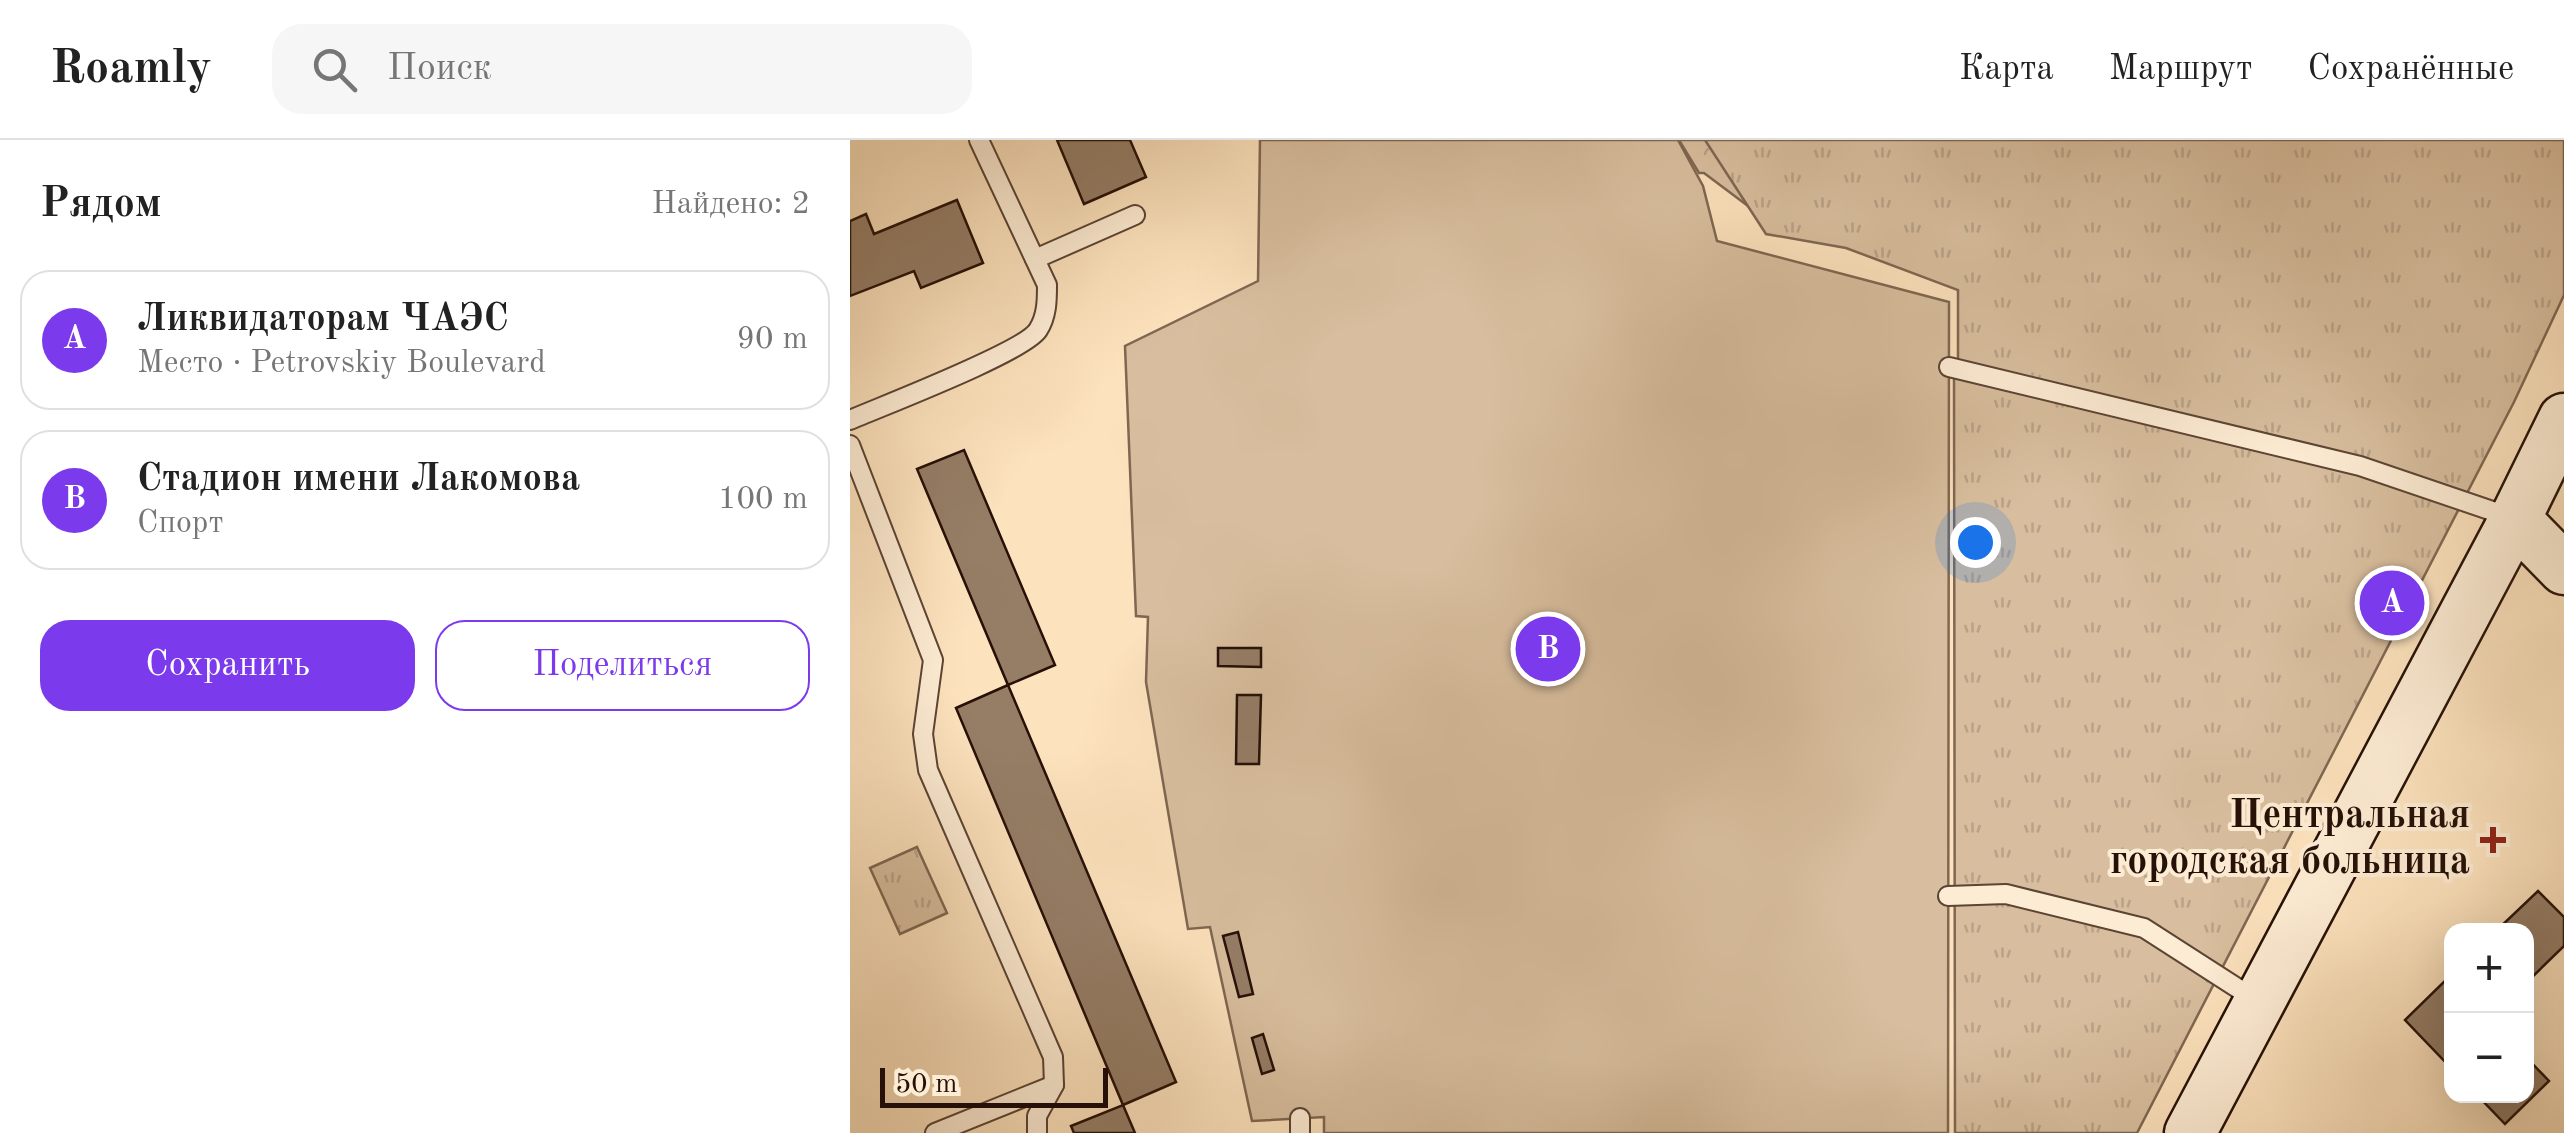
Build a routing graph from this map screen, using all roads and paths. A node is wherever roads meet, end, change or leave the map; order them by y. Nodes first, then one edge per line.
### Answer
1 (979, 140) edge
2 (1135, 215) dead end
3 (1035, 260) junction
4 (1949, 367) dead end
5 (2564, 419) edge
6 (850, 420) edge
7 (850, 446) edge
8 (2516, 519) junction
9 (2564, 569) edge
10 (1948, 896) dead end
11 (2260, 1003) junction
12 (1054, 1085) junction
13 (935, 1133) edge
14 (1037, 1133) edge
15 (2190, 1133) edge

1 - 3 lane
2 - 3 lane
3 - 6 lane
4 - 8 lane
5 - 8 street
7 - 12 lane
8 - 9 street
8 - 11 street
10 - 11 lane
11 - 15 street
12 - 13 lane
12 - 14 lane

